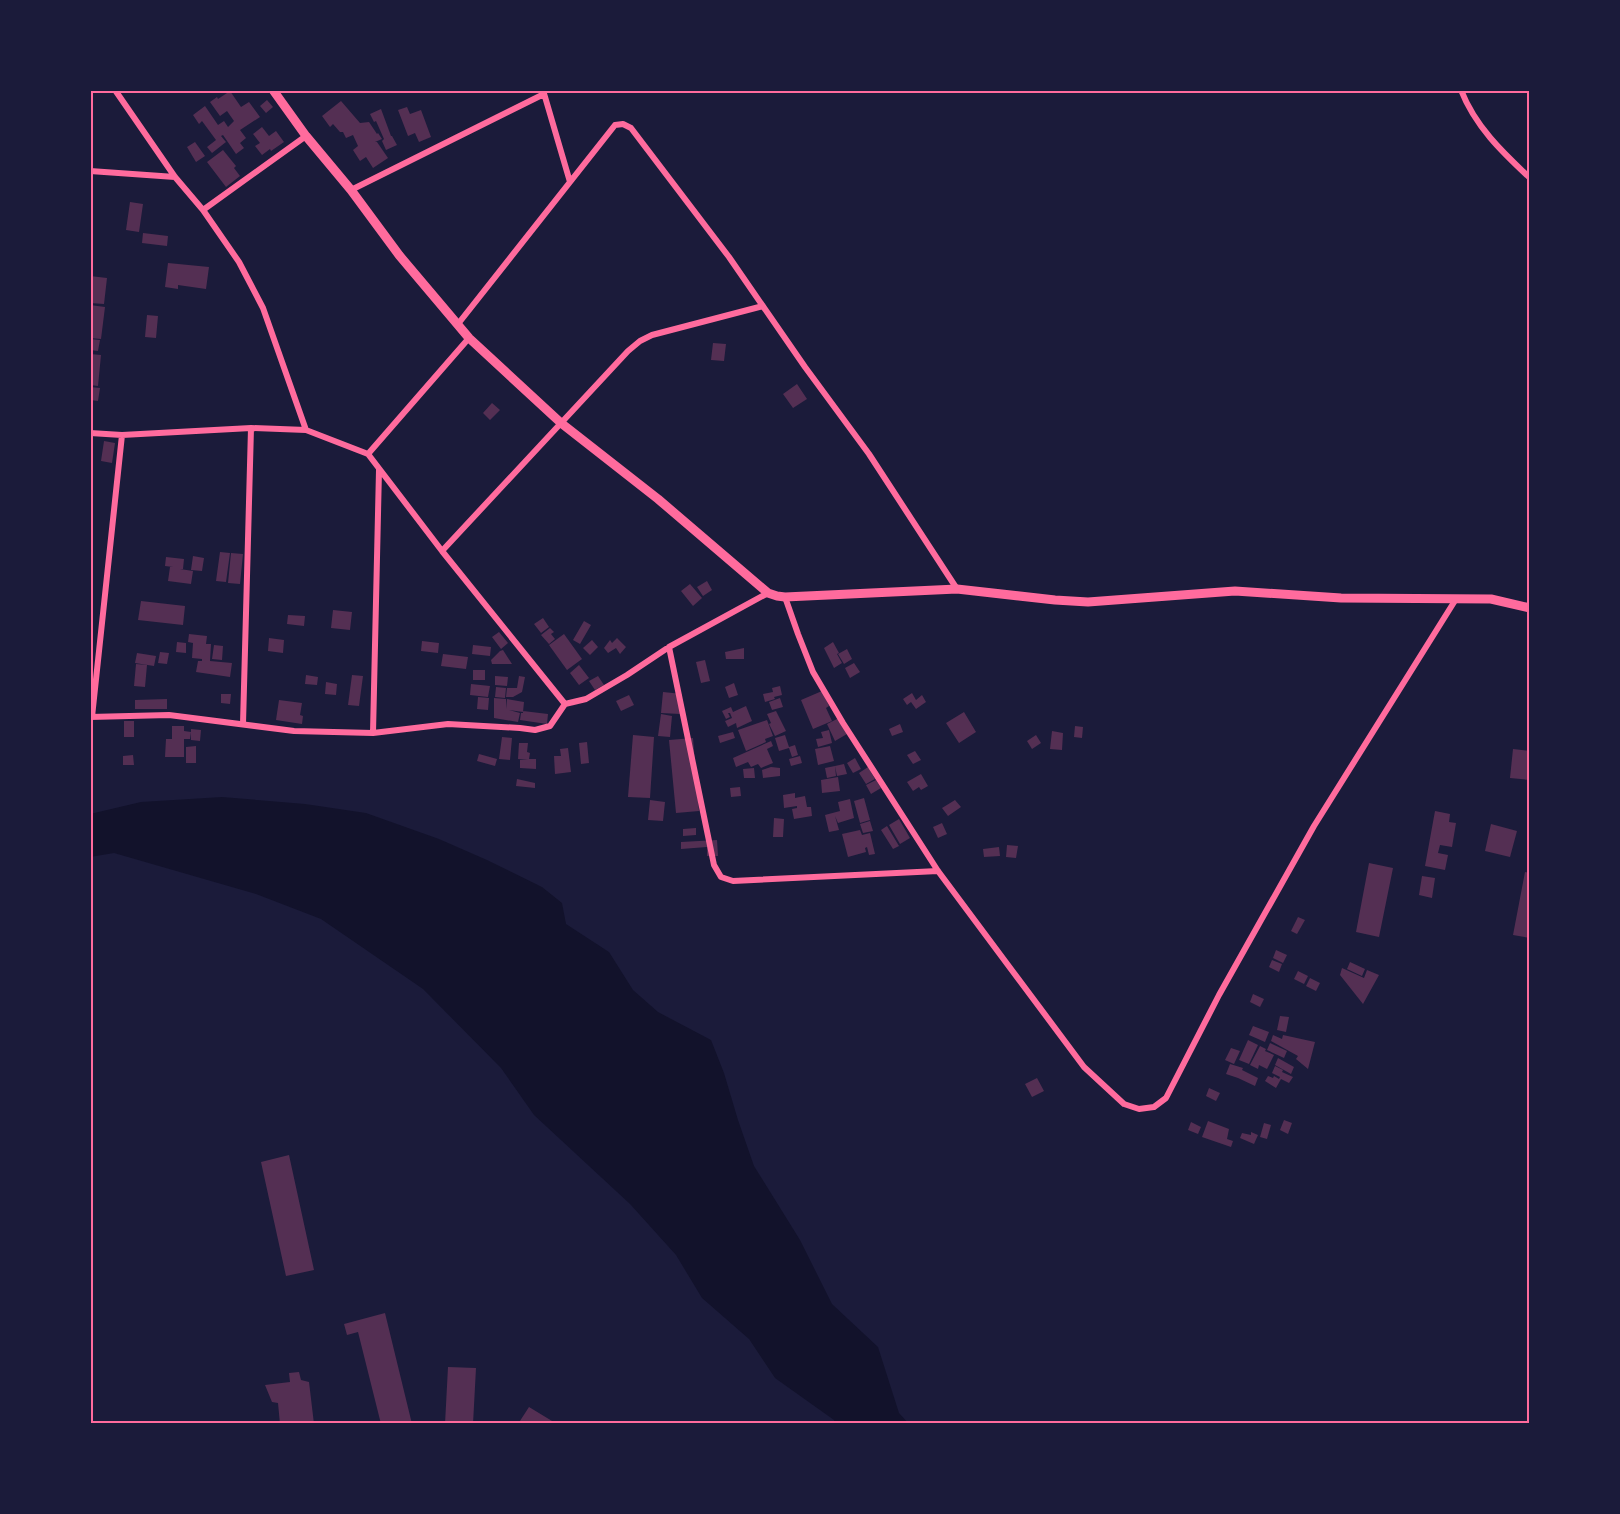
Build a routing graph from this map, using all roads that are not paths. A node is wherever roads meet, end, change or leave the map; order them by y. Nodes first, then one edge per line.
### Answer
1 (114, 90) edge
2 (273, 90) edge
3 (1461, 90) edge
4 (544, 92) edge
5 (306, 136) junction
6 (90, 171) edge
7 (175, 177) junction
8 (1530, 178) edge
9 (570, 182) junction
10 (351, 190) junction
11 (203, 210) junction
12 (763, 306) junction
13 (458, 324) junction
14 (469, 338) junction
15 (561, 423) junction
16 (251, 428) junction
17 (306, 430) junction
18 (90, 433) edge
19 (122, 435) junction
20 (368, 454) junction
21 (379, 469) junction
22 (442, 551) junction
23 (957, 589) junction
24 (768, 593) junction
25 (786, 597) junction
26 (1456, 599) junction
27 (1530, 608) edge
28 (669, 647) junction
29 (565, 704) junction
30 (91, 717) edge
31 (243, 724) junction
32 (373, 733) junction
33 (938, 870) junction

1 - 7 street
2 - 5 street
3 - 8 street
4 - 9 street
4 - 10 street
5 - 10 street
5 - 11 street
6 - 7 street
7 - 11 street
9 - 12 street
9 - 13 street
10 - 13 street
11 - 17 street
12 - 15 street
12 - 23 street
13 - 14 street
14 - 15 street
14 - 20 street
15 - 22 street
15 - 24 street
16 - 17 street
16 - 19 street
16 - 31 street
17 - 20 street
18 - 19 street
19 - 30 street
20 - 21 street
21 - 22 street
21 - 32 street
22 - 29 street
23 - 25 street
23 - 26 street
24 - 25 street
24 - 28 street
25 - 33 street
26 - 27 street
26 - 33 street
28 - 29 street
28 - 33 street
29 - 32 street
30 - 31 street
31 - 32 street

